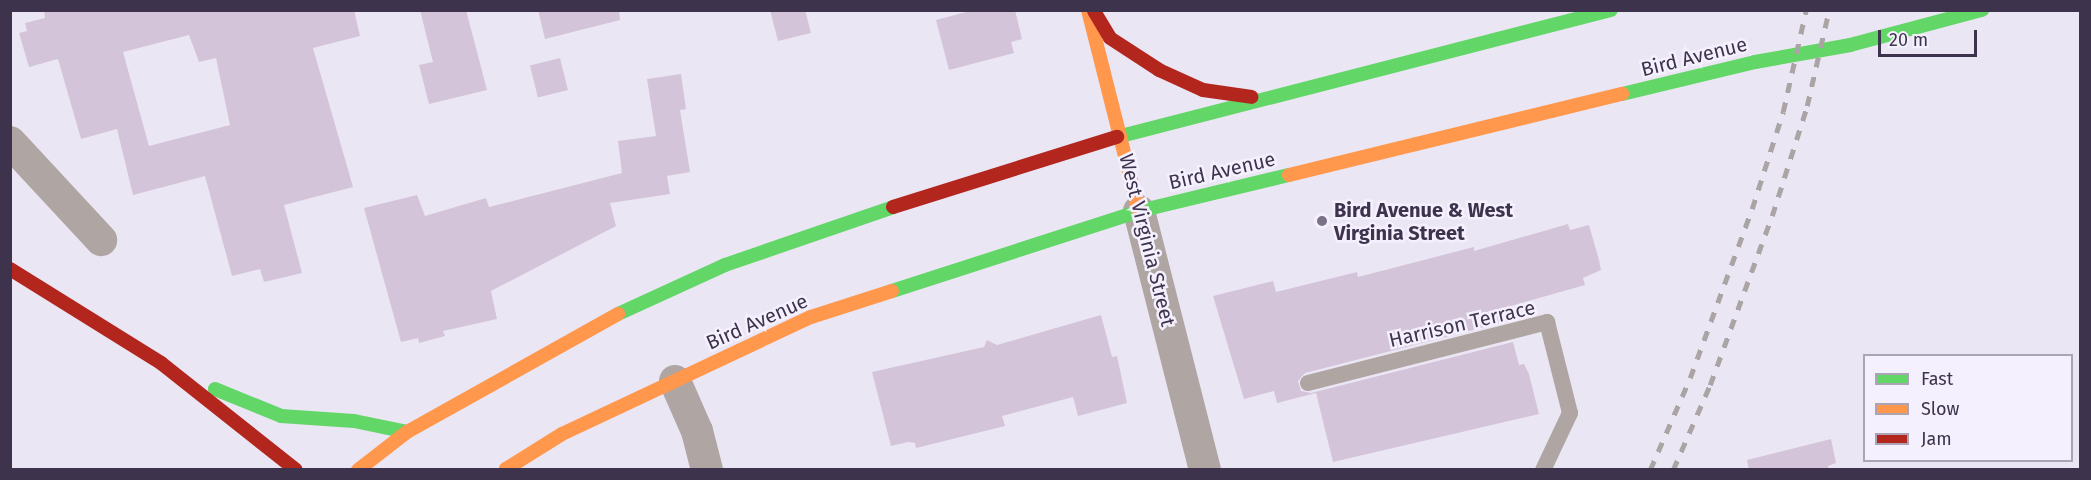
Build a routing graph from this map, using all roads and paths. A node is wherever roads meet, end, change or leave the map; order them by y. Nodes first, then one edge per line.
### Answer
1 (1088, 10) edge
2 (1093, 10) edge
3 (1611, 10) edge
4 (1982, 10) edge
5 (1266, 99) junction
6 (1120, 136) junction
7 (10, 142) edge
8 (1139, 211) junction
9 (101, 240) dead end
10 (10, 269) edge
11 (161, 363) junction
12 (675, 381) junction
13 (1308, 383) dead end
14 (407, 432) junction
15 (505, 469) edge
16 (296, 470) edge
17 (358, 470) edge
18 (707, 470) edge
19 (1205, 470) edge
20 (1543, 470) edge

1 - 6 main road, West Virginia Street
2 - 5 main road
3 - 5 main road
4 - 8 main road, Bird Avenue
5 - 6 main road
6 - 8 main road, West Virginia Street
6 - 14 main road
7 - 9 street
8 - 12 main road, Bird Avenue
8 - 19 street, West Virginia Street
10 - 11 main road
11 - 14 main road
11 - 16 main road
12 - 15 main road, Bird Avenue
12 - 18 street
13 - 20 lane, Harrison Terrace
14 - 17 main road

